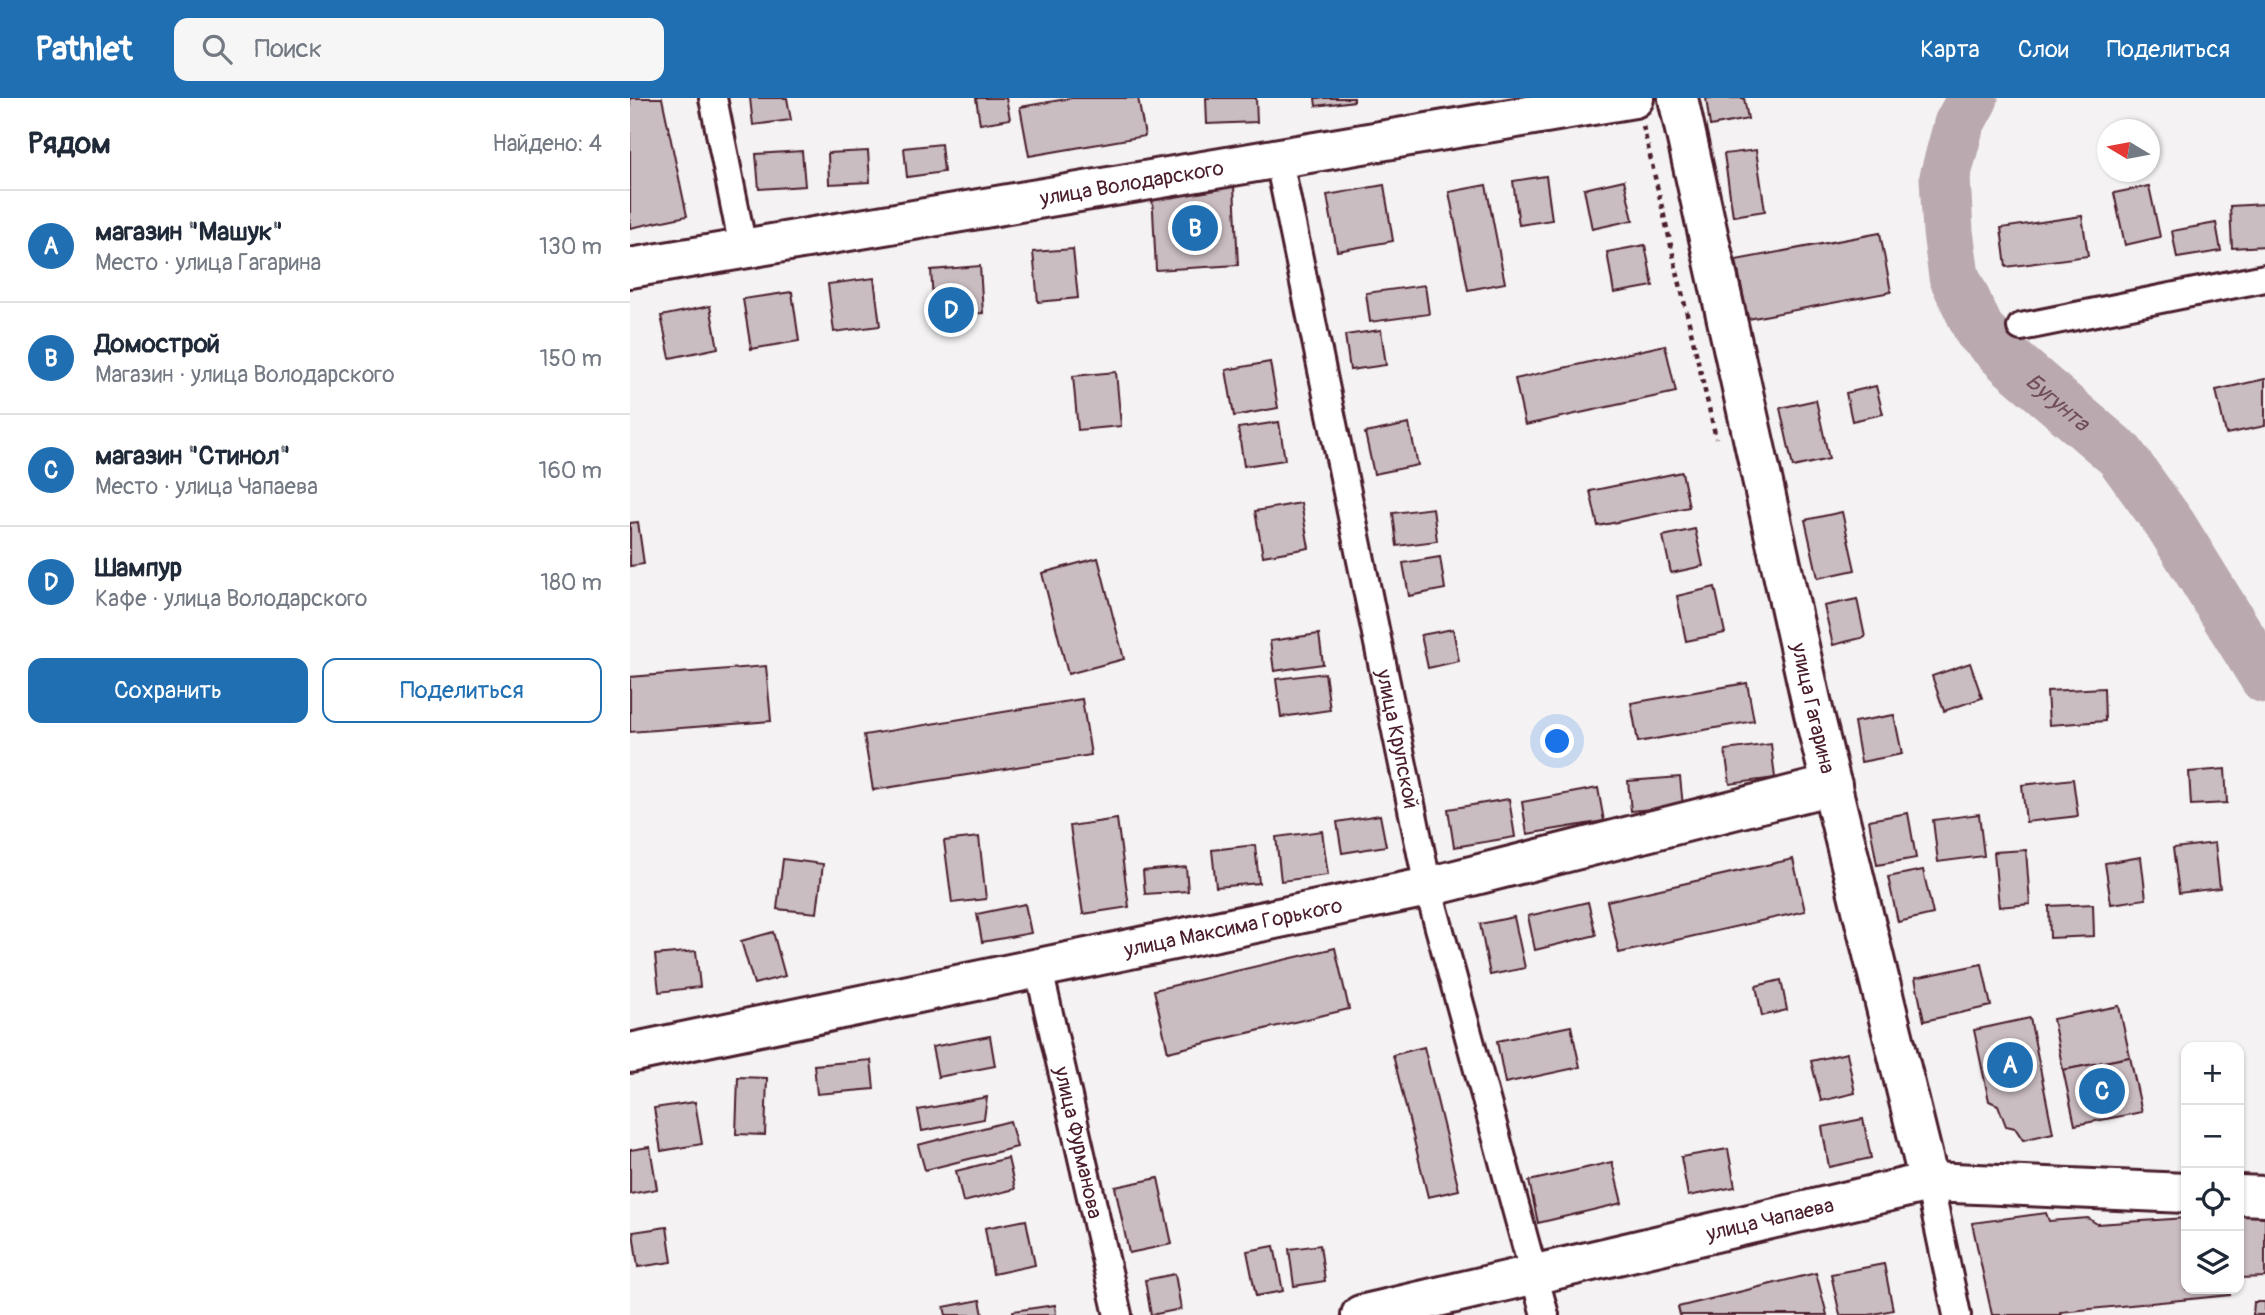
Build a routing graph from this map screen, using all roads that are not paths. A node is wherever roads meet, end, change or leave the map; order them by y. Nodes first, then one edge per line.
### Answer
1 (713, 98) edge
2 (1634, 98) edge
3 (1678, 98) edge
4 (1278, 156) junction
5 (743, 248) junction
6 (630, 268) edge
7 (2265, 278) edge
8 (2021, 327) dead end
9 (1832, 785) junction
10 (1428, 887) junction
11 (1039, 970) junction
12 (630, 1053) edge
13 (1929, 1182) junction
14 (2181, 1193) edge
15 (2244, 1195) edge
16 (2265, 1196) edge
17 (1535, 1274) junction
18 (1118, 1315) edge
19 (1361, 1315) edge
20 (1545, 1315) edge
21 (1957, 1315) edge

1 - 5 street
2 - 4 main road, улица Володарского
3 - 9 main road, улица Гагарина
4 - 5 main road, улица Володарского
4 - 10 street, улица Крупской
5 - 6 main road, улица Володарского
7 - 8 street
9 - 10 main road, улица Максима Горького
9 - 13 main road, улица Гагарина
10 - 11 main road, улица Максима Горького
10 - 17 street, улица Крупской
11 - 12 main road, улица Максима Горького
11 - 18 street, улица Фурманова
13 - 14 main road, улица Чапаева
13 - 17 main road, улица Чапаева
13 - 21 street, улица Гагарина
15 - 16 main road
17 - 19 main road, улица Чапаева
17 - 20 street, улица Крупской

